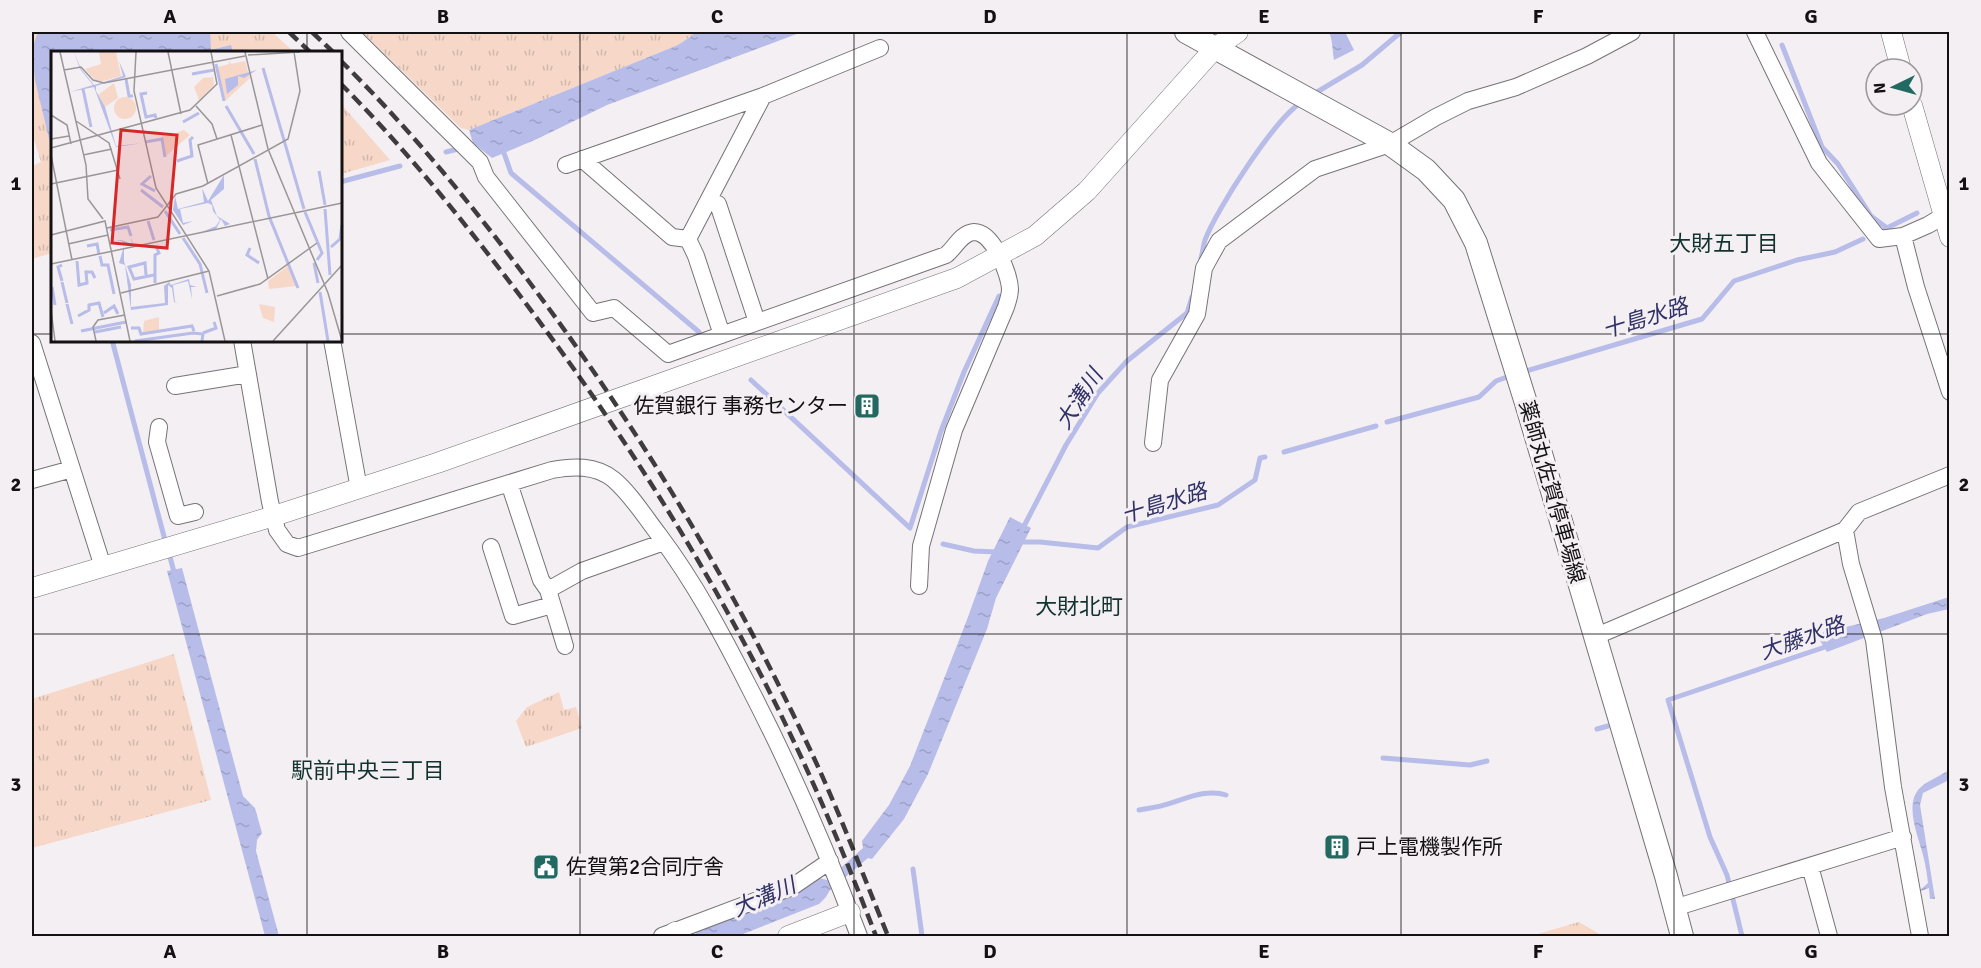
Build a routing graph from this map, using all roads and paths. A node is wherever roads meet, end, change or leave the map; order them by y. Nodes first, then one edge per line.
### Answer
1 (349, 32) edge
2 (1186, 32) edge
3 (1238, 32) edge
4 (1632, 32) edge
5 (1755, 32) edge
6 (1891, 32) edge
7 (880, 48) dead end
8 (1215, 48) junction
9 (1898, 57) edge
10 (763, 96) junction
11 (1916, 117) edge
12 (1390, 144) junction
13 (582, 159) junction
14 (566, 165) dead end
15 (718, 204) dead end
16 (1946, 213) edge
17 (1903, 236) junction
18 (1950, 237) edge
19 (687, 239) junction
20 (999, 257) junction
21 (757, 322) junction
22 (722, 335) junction
23 (242, 342) edge
24 (332, 342) edge
25 (32, 343) edge
26 (248, 374) junction
27 (175, 386) dead end
28 (1950, 392) edge
29 (159, 427) dead end
30 (1153, 443) dead end
31 (72, 469) junction
32 (1950, 475) edge
33 (32, 480) edge
34 (509, 483) junction
35 (359, 489) junction
36 (195, 512) dead end
37 (178, 516) junction
38 (274, 516) junction
39 (1845, 530) junction
40 (664, 542) junction
41 (182, 544) junction
42 (491, 547) dead end
43 (103, 567) junction
44 (919, 586) dead end
45 (32, 588) edge
46 (550, 598) junction
47 (1594, 637) junction
48 (565, 646) dead end
49 (1902, 837) junction
50 (830, 861) junction
51 (1810, 866) junction
52 (1674, 908) junction
53 (850, 912) junction
54 (671, 935) edge
55 (788, 936) edge
56 (859, 936) edge
57 (1682, 936) edge
58 (1829, 936) edge
59 (1920, 936) edge

1 - 22 street
2 - 8 main road
3 - 8 street
4 - 12 street
5 - 17 street
6 - 9 street
7 - 10 street
8 - 12 main road, 薬師丸佐賀停車場線
8 - 20 street
10 - 13 street
10 - 19 street
11 - 16 street
12 - 30 street
12 - 47 main road, 薬師丸佐賀停車場線
13 - 14 street
13 - 19 street
15 - 21 street
16 - 17 street
16 - 18 street
17 - 28 street
19 - 22 street
20 - 21 street
20 - 35 street
20 - 44 street
21 - 22 street
23 - 26 street
24 - 35 street
25 - 31 street
26 - 27 street
26 - 38 street
29 - 37 street
31 - 33 street
31 - 43 street
32 - 39 street
34 - 38 street
34 - 40 street
34 - 46 street
35 - 38 street
36 - 37 street
37 - 41 street
38 - 41 street
39 - 47 street
39 - 49 street
40 - 46 street
40 - 50 street
41 - 43 street
42 - 46 street
43 - 45 street
46 - 48 street
47 - 52 main road, 薬師丸佐賀停車場線
49 - 51 street
49 - 59 street
50 - 53 street
50 - 54 street
51 - 52 street
51 - 58 street
52 - 57 main road, 薬師丸佐賀停車場線
53 - 55 street
53 - 56 street

